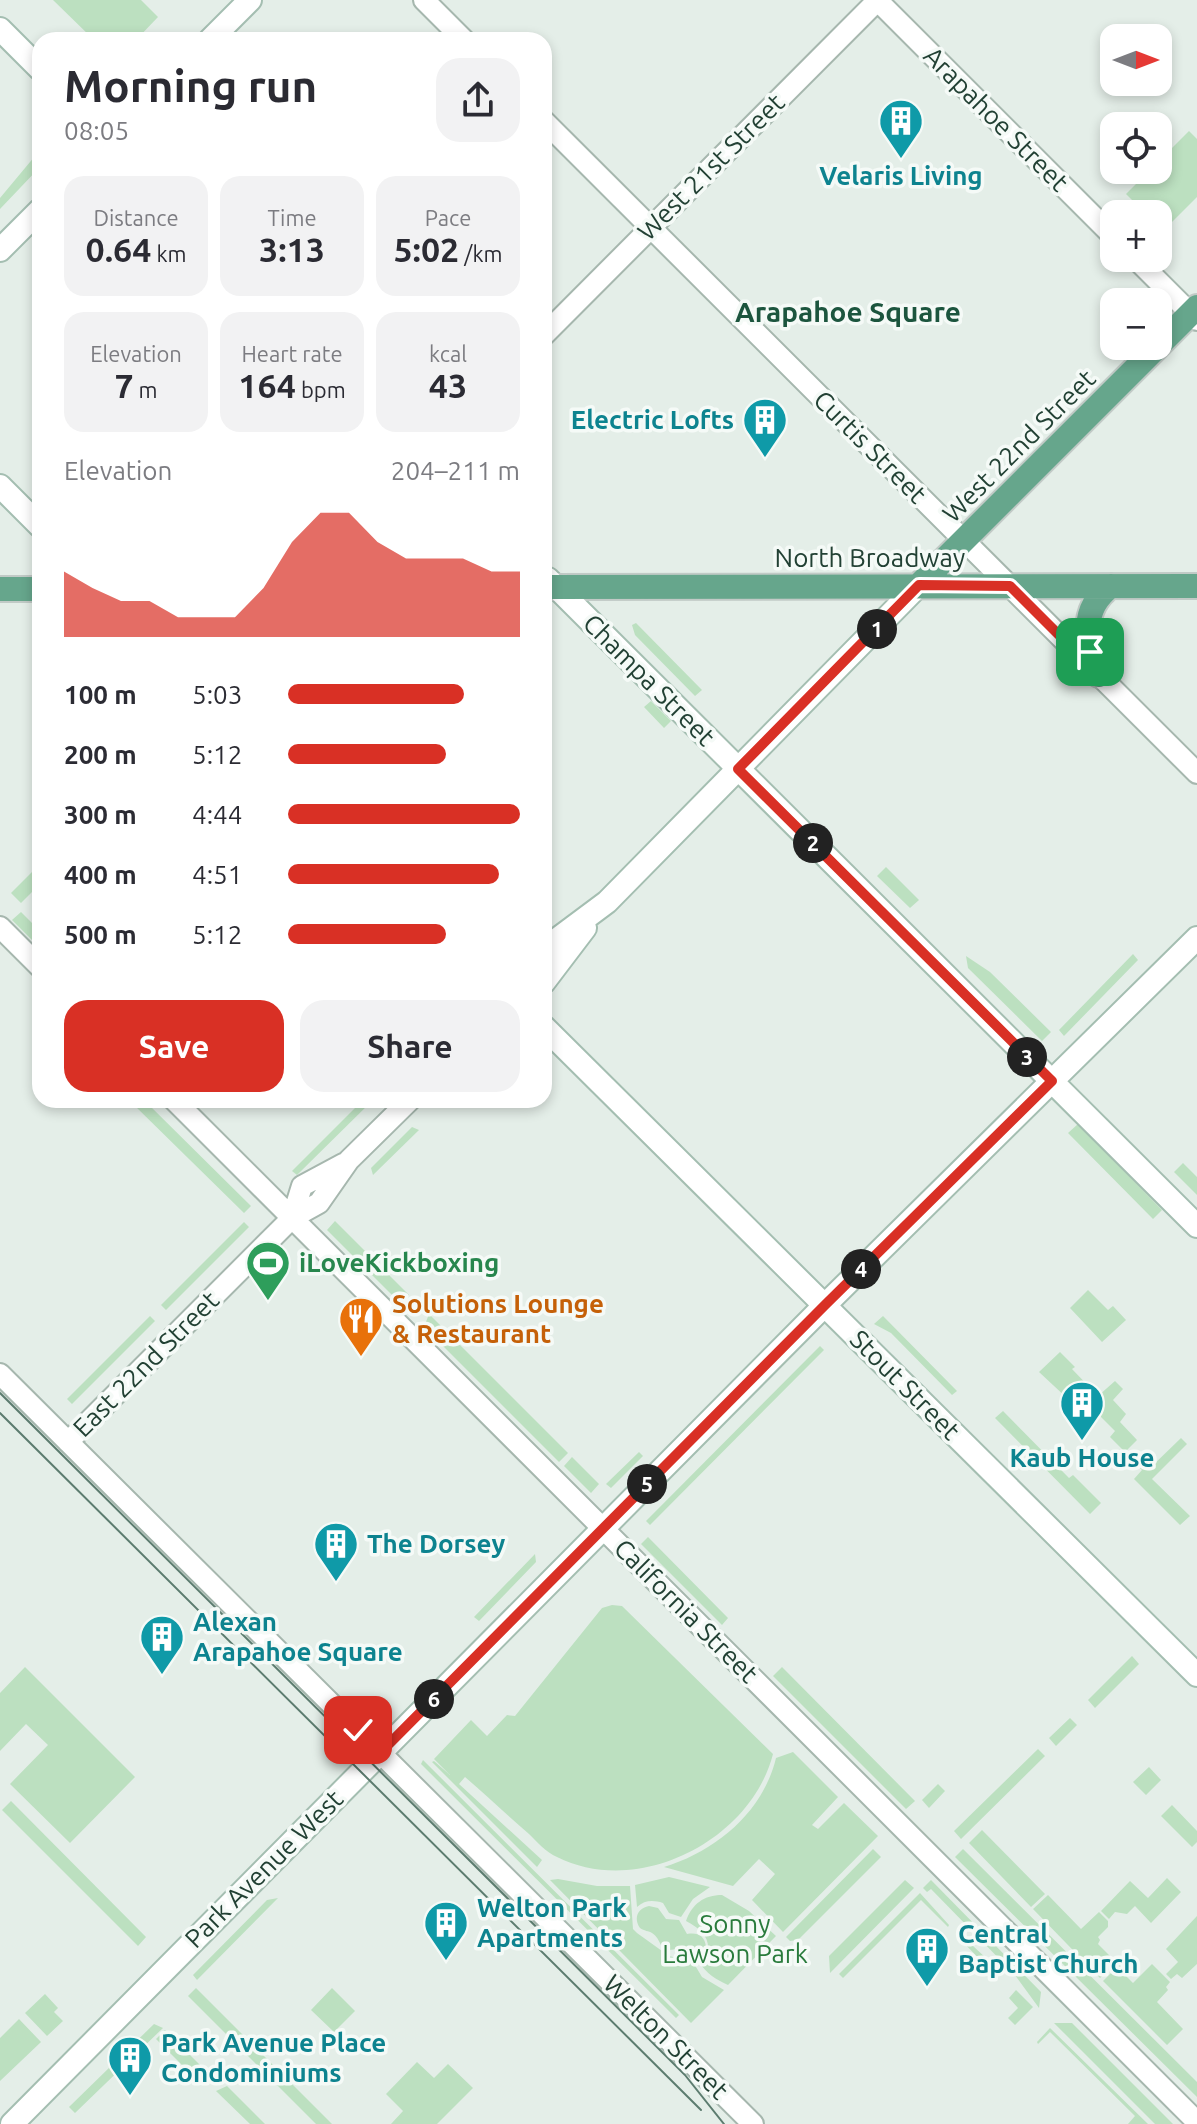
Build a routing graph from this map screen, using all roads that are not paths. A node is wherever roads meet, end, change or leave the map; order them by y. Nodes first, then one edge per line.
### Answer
1 (250, 0) edge
2 (424, 0) edge
3 (878, 0) edge
4 (0, 29) edge
5 (218, 32) edge
6 (456, 32) edge
7 (32, 61) edge
8 (552, 129) edge
9 (32, 218) edge
10 (1100, 223) edge
11 (651, 228) junction
12 (0, 250) edge
13 (1150, 272) edge
14 (1195, 314) edge
15 (552, 327) edge
16 (1172, 334) edge
17 (1144, 360) edge
18 (0, 486) edge
19 (32, 518) edge
20 (963, 541) junction
21 (552, 583) edge
22 (919, 585) junction
23 (1010, 586) junction
24 (1111, 586) junction
25 (1197, 586) edge
26 (552, 587) edge
27 (0, 589) edge
28 (32, 589) edge
29 (1099, 675) junction
30 (738, 769) junction
31 (1197, 773) edge
32 (598, 911) junction
33 (0, 927) edge
34 (1197, 938) edge
35 (552, 943) edge
36 (32, 959) edge
37 (552, 971) edge
38 (552, 1035) edge
39 (1052, 1081) junction
40 (182, 1108) edge
41 (402, 1108) edge
42 (292, 1218) junction
43 (1197, 1226) edge
44 (825, 1305) junction
45 (0, 1374) edge
46 (68, 1442) junction
47 (603, 1528) junction
48 (1197, 1675) edge
49 (380, 1753) junction
50 (1197, 2122) edge
51 (12, 2124) edge
52 (753, 2124) edge

1 - 5 main road
2 - 6 street
3 - 10 street, Arapahoe Street
3 - 11 street, West 21st Street
4 - 7 main road
8 - 11 street, Curtis Street
9 - 12 main road
11 - 15 street, West 21st Street
11 - 20 street, Curtis Street
13 - 14 street
14 - 16 main road, West 22nd Street
17 - 20 main road, West 22nd Street
18 - 19 main road
20 - 22 main road, West 22nd Street
20 - 23 street, Curtis Street
21 - 22 main road, North Broadway
22 - 23 main road, North Broadway
22 - 30 main road
23 - 24 main road, North Broadway
23 - 29 street, Curtis Street
24 - 25 main road, North Broadway
24 - 29 main road
26 - 30 main road, Champa Street
27 - 28 main road
29 - 31 street, Curtis Street
30 - 32 main road
30 - 39 main road, Champa Street
32 - 35 main road
32 - 37 main road
33 - 36 street
34 - 39 main road, Park Avenue West
38 - 44 main road, Stout Street
39 - 43 main road, Champa Street
39 - 44 main road, Park Avenue West
40 - 42 street, California Street
41 - 42 street, East 22nd Street
42 - 46 street, East 22nd Street
42 - 47 street, California Street
44 - 47 main road, Park Avenue West
44 - 48 main road, Stout Street
45 - 46 street, Welton Street
46 - 49 street, Welton Street
47 - 49 main road, Park Avenue West
47 - 50 street, California Street
49 - 51 main road, Park Avenue West
49 - 52 street, Welton Street

